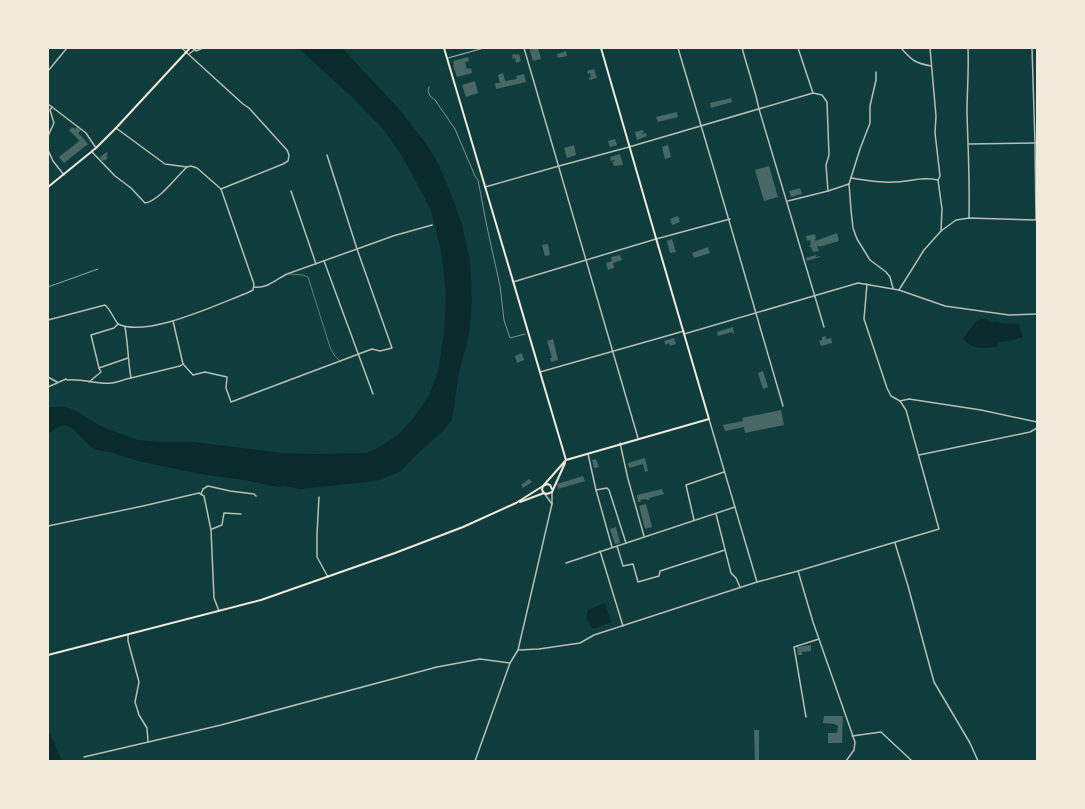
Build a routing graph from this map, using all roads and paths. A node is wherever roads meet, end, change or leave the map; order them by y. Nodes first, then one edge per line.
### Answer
1 (67, 48) edge
2 (182, 48) edge
3 (191, 48) edge
4 (197, 48) edge
5 (203, 48) edge
6 (444, 48) edge
7 (484, 48) edge
8 (524, 48) edge
9 (601, 48) edge
10 (678, 48) edge
11 (742, 48) edge
12 (798, 48) edge
13 (901, 48) edge
14 (930, 48) edge
15 (968, 48) edge
16 (1032, 48) edge
17 (194, 50) junction
18 (188, 54) junction
19 (447, 59) junction
20 (931, 66) junction
21 (48, 71) edge
22 (876, 72) dead end
23 (429, 87) dead end
24 (813, 93) junction
25 (48, 104) edge
26 (52, 107) junction
27 (759, 109) junction
28 (702, 126) junction
29 (116, 128) junction
30 (48, 136) edge
31 (1036, 143) edge
32 (969, 144) junction
33 (629, 147) junction
34 (96, 148) junction
35 (48, 150) edge
36 (92, 152) junction
37 (327, 155) dead end
38 (559, 166) junction
39 (187, 167) junction
40 (64, 175) junction
41 (851, 178) junction
42 (938, 180) junction
43 (849, 184) junction
44 (48, 188) edge
45 (486, 188) junction
46 (221, 189) junction
47 (291, 191) dead end
48 (828, 191) junction
49 (787, 201) junction
50 (969, 218) junction
51 (730, 220) junction
52 (1036, 220) edge
53 (432, 226) dead end
54 (942, 232) junction
55 (656, 239) junction
56 (357, 249) junction
57 (586, 260) junction
58 (324, 261) junction
59 (316, 264) junction
60 (286, 274) junction
61 (513, 282) junction
62 (867, 284) junction
63 (254, 287) junction
64 (894, 288) junction
65 (900, 290) junction
66 (814, 296) junction
67 (756, 314) junction
68 (1037, 314) edge
69 (48, 320) edge
70 (173, 322) junction
71 (118, 324) junction
72 (125, 327) junction
73 (824, 327) dead end
74 (528, 333) junction
75 (684, 333) junction
76 (613, 351) junction
77 (358, 354) junction
78 (128, 358) junction
79 (341, 362) junction
80 (183, 364) junction
81 (99, 368) junction
82 (540, 372) junction
83 (48, 377) edge
84 (131, 378) junction
85 (57, 382) junction
86 (89, 382) junction
87 (48, 387) edge
88 (373, 394) dead end
89 (900, 401) junction
90 (784, 406) dead end
91 (709, 418) junction
92 (1037, 422) edge
93 (1037, 428) edge
94 (638, 438) junction
95 (620, 443) junction
96 (588, 453) junction
97 (919, 455) junction
98 (566, 460) junction
99 (724, 472) junction
100 (543, 486) junction
101 (552, 490) junction
102 (596, 490) junction
103 (544, 493) junction
104 (201, 494) junction
105 (256, 496) dead end
106 (319, 497) dead end
107 (516, 503) junction
108 (552, 504) junction
109 (735, 507) junction
110 (715, 513) junction
111 (241, 514) dead end
112 (694, 520) junction
113 (48, 526) edge
114 (211, 529) junction
115 (644, 537) junction
116 (626, 543) junction
117 (895, 543) junction
118 (617, 546) junction
119 (612, 547) junction
120 (725, 550) junction
121 (600, 551) junction
122 (566, 563) dead end
123 (798, 571) junction
124 (328, 577) junction
125 (757, 582) junction
126 (740, 587) junction
127 (219, 611) junction
128 (623, 626) junction
129 (128, 634) junction
130 (819, 639) junction
131 (518, 650) junction
132 (48, 655) edge
133 (510, 662) junction
134 (806, 718) dead end
135 (852, 736) junction
136 (148, 742) junction
137 (84, 757) dead end
138 (474, 761) edge
139 (846, 761) edge
140 (912, 761) edge
141 (978, 761) edge

1 - 21 street
2 - 18 street
3 - 17 street
3 - 18 main road
4 - 17 street
5 - 17 street
6 - 19 main road
7 - 19 street
8 - 38 street
9 - 33 main road
10 - 28 street
11 - 27 street
12 - 24 street
13 - 20 street
14 - 20 street
15 - 32 street
16 - 31 street
17 - 18 street
18 - 29 main road
18 - 46 street
19 - 45 main road
20 - 42 street
22 - 41 street
23 - 74 path
24 - 27 street
24 - 48 street
25 - 26 street
26 - 30 street
26 - 34 street
27 - 28 street
27 - 49 street
28 - 33 street
28 - 51 street
29 - 34 main road
29 - 39 street
31 - 32 street
31 - 52 street
32 - 50 street
33 - 38 street
33 - 55 main road
34 - 36 main road
35 - 40 street
36 - 39 street
36 - 40 main road
37 - 56 street
38 - 45 street
38 - 57 street
39 - 46 street
40 - 44 main road
41 - 42 street
41 - 43 street
42 - 54 street
43 - 48 street
43 - 64 street
45 - 61 main road
46 - 63 street
47 - 59 street
48 - 49 street
49 - 66 street
50 - 52 street
50 - 54 street
51 - 55 street
51 - 67 street
53 - 56 street
54 - 65 street
55 - 57 street
55 - 75 main road
56 - 58 street
56 - 77 street
57 - 61 street
57 - 76 street
58 - 59 street
58 - 77 street
59 - 60 street
60 - 63 street
60 - 79 lane
61 - 74 main road
62 - 64 street
62 - 66 street
62 - 89 street
63 - 70 street
64 - 65 street
65 - 68 street
66 - 67 street
66 - 73 street
67 - 75 street
67 - 90 street
69 - 71 street
70 - 72 street
70 - 80 street
71 - 72 street
71 - 81 street
72 - 78 street
74 - 82 main road
75 - 76 street
75 - 91 main road
76 - 82 street
76 - 94 street
77 - 79 street
77 - 88 street
78 - 81 street
78 - 84 street
79 - 80 street
80 - 84 street
81 - 86 street
82 - 98 main road
83 - 85 street
84 - 86 street
85 - 86 street
85 - 87 street
89 - 92 street
89 - 97 street
91 - 94 main road
91 - 99 street
93 - 97 street
94 - 95 main road
95 - 96 main road
95 - 115 street
96 - 98 main road
96 - 102 street
97 - 117 street
98 - 100 main road
98 - 101 main road
99 - 109 street
99 - 112 street
100 - 101 main road
100 - 103 main road
100 - 107 main road
101 - 103 main road
101 - 108 street
102 - 116 street
102 - 119 street
103 - 107 main road
103 - 108 street
104 - 105 street
104 - 113 street
104 - 114 street
106 - 124 street
107 - 124 main road
108 - 131 street
109 - 110 street
109 - 125 street
110 - 112 street
110 - 120 street
111 - 114 street
112 - 115 street
114 - 127 street
115 - 116 street
116 - 118 street
117 - 123 street
117 - 141 street
118 - 119 street
118 - 120 street
119 - 121 street
120 - 126 street
121 - 122 street
121 - 128 street
123 - 125 street
123 - 130 street
124 - 127 main road
125 - 126 street
126 - 128 street
127 - 129 main road
128 - 131 street
129 - 132 main road
129 - 136 street
130 - 134 street
130 - 135 street
131 - 133 street
133 - 136 street
133 - 138 street
135 - 139 street
135 - 140 street
136 - 137 street

